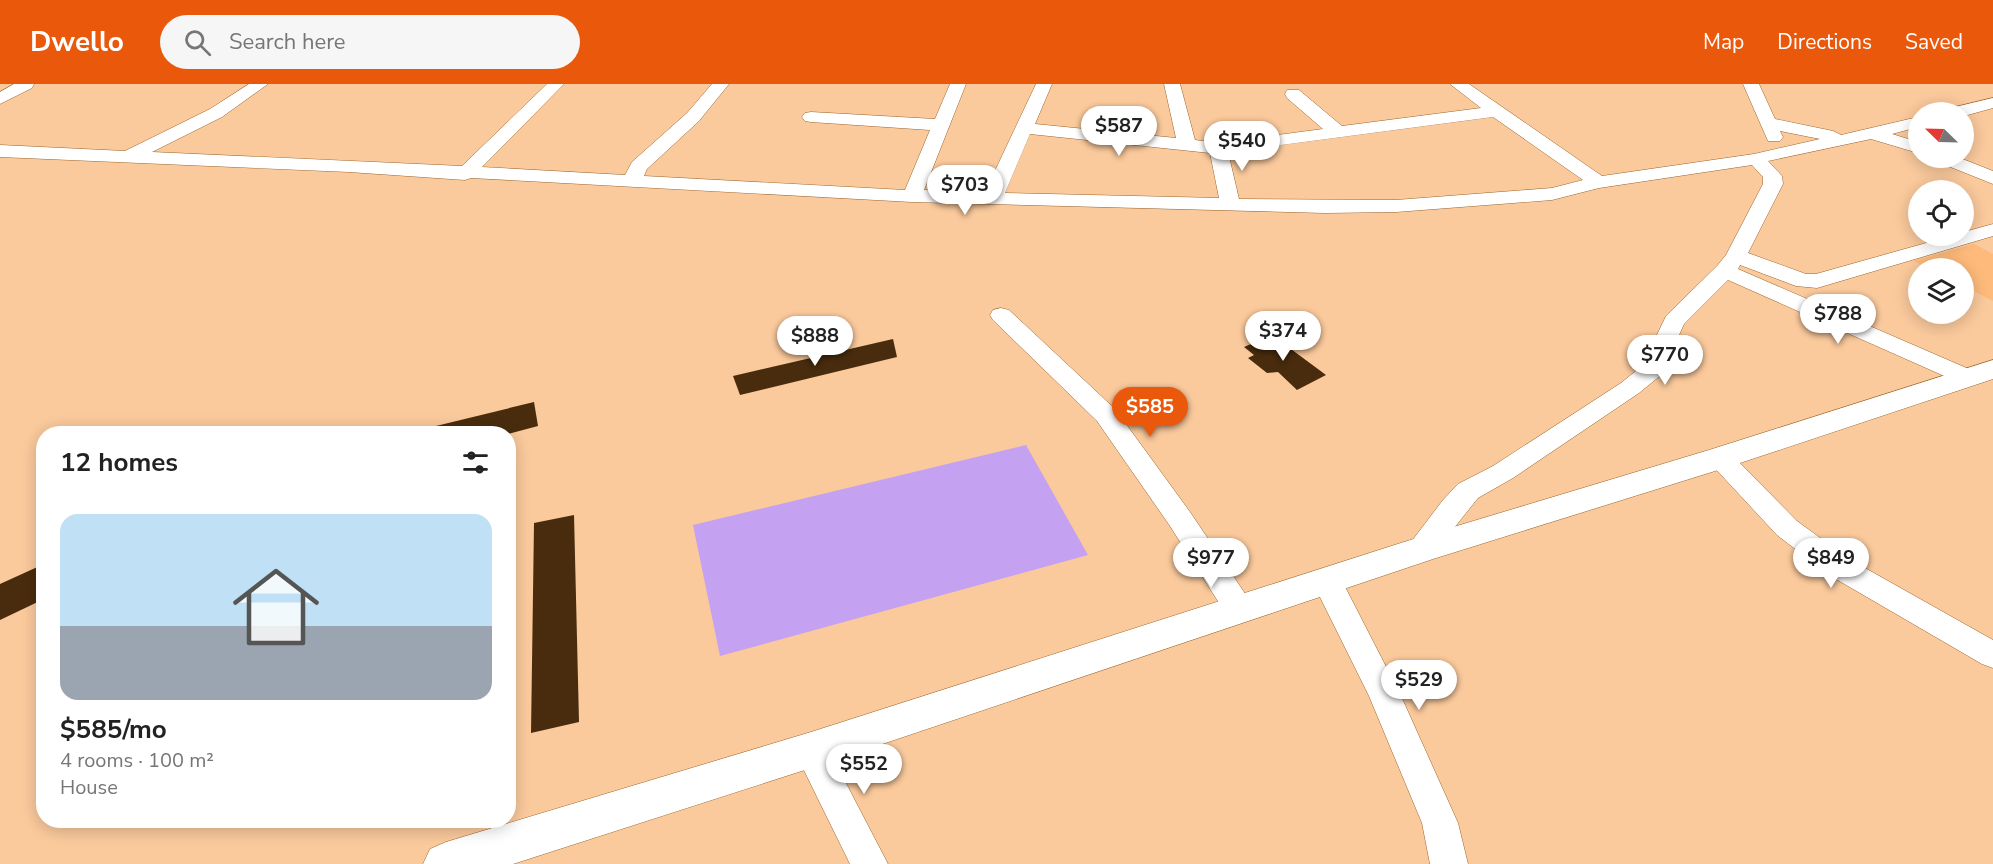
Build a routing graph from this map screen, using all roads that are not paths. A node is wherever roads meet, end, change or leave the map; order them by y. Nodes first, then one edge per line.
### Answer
1 (26, 84) edge
2 (260, 84) edge
3 (556, 84) edge
4 (721, 84) edge
5 (958, 84) edge
6 (1044, 84) edge
7 (1172, 84) edge
8 (1458, 84) edge
9 (1751, 84) edge
10 (1293, 94) dead end
11 (0, 99) edge
12 (1993, 103) edge
13 (1974, 108) edge
14 (1497, 111) junction
15 (811, 117) dead end
16 (1767, 123) junction
17 (1908, 124) edge
18 (940, 125) junction
19 (1024, 128) junction
20 (1339, 133) junction
21 (1872, 133) junction
22 (1848, 139) junction
23 (1908, 145) edge
24 (1186, 146) junction
25 (1218, 148) junction
26 (0, 151) edge
27 (1782, 151) junction
28 (130, 156) junction
29 (1756, 159) junction
30 (1969, 168) edge
31 (465, 174) junction
32 (1993, 178) edge
33 (630, 182) junction
34 (1598, 182) junction
35 (912, 196) junction
36 (992, 199) junction
37 (1230, 204) junction
38 (1993, 230) edge
39 (1730, 263) junction
40 (1001, 315) dead end
41 (1981, 374) edge
42 (1720, 458) junction
43 (1420, 550) junction
44 (1327, 581) junction
45 (1239, 609) junction
46 (1993, 655) edge
47 (811, 750) junction
48 (446, 864) edge
49 (869, 864) edge
50 (1449, 864) edge

1 - 11 street
2 - 28 street
3 - 31 street
4 - 33 street
5 - 18 street
6 - 19 street
7 - 24 street
8 - 14 street
9 - 16 street
10 - 20 street
12 - 13 street
14 - 20 street
14 - 34 street
15 - 18 street
16 - 22 street
16 - 27 street
17 - 21 street
18 - 35 street
19 - 24 street
19 - 36 street
20 - 25 street
21 - 22 street
21 - 23 street
22 - 27 street
24 - 25 street
25 - 37 street
26 - 28 street
27 - 29 street
28 - 31 street
29 - 34 street
29 - 39 street
30 - 32 street
31 - 33 street
33 - 35 street
34 - 37 street
35 - 36 street
36 - 37 street
38 - 39 street
39 - 41 street
39 - 43 street
40 - 45 street
41 - 42 main road
42 - 43 main road
42 - 46 street
43 - 44 main road
44 - 45 main road
44 - 50 street
45 - 47 main road
47 - 48 main road
47 - 49 street

